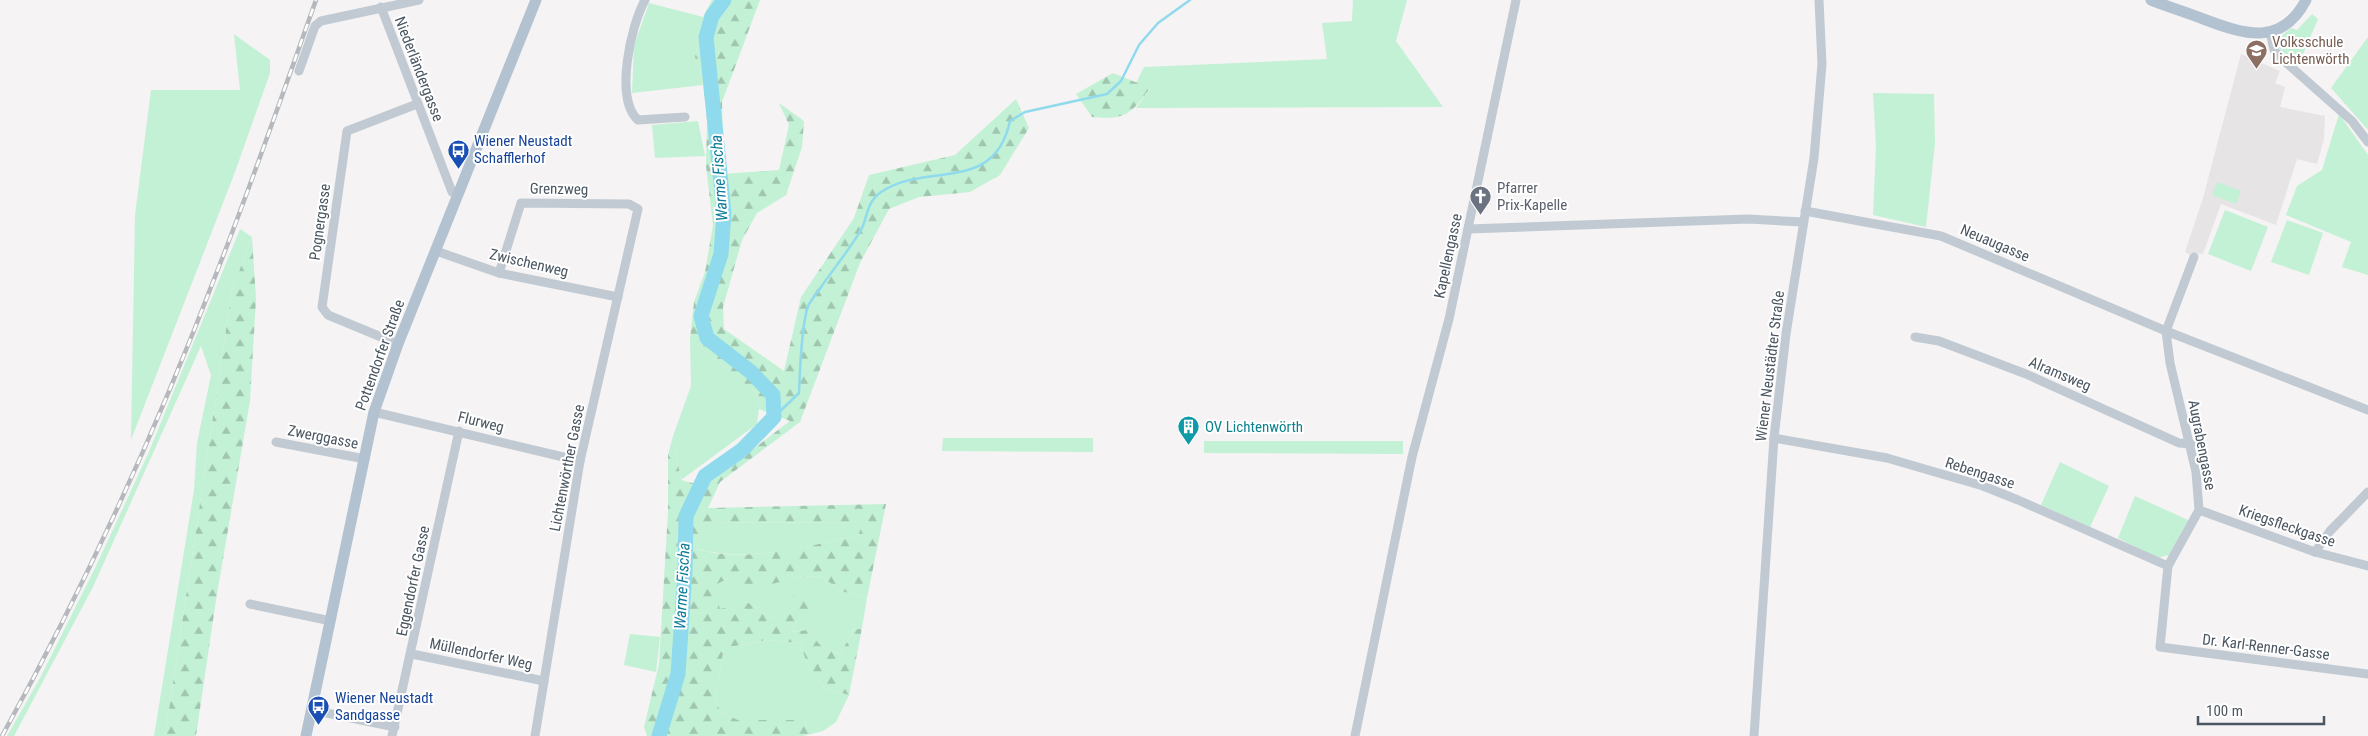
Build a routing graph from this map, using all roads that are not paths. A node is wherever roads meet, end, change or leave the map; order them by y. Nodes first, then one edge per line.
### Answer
1 (419, 0) edge
2 (536, 0) edge
3 (645, 0) edge
4 (1516, 0) edge
5 (1818, 0) edge
6 (2151, 0) edge
7 (2306, 0) edge
8 (381, 7) junction
9 (2270, 32) junction
10 (299, 71) dead end
11 (417, 104) junction
12 (684, 117) dead end
13 (2368, 142) edge
14 (458, 195) junction
15 (638, 208) joint
16 (1805, 211) junction
17 (1803, 222) junction
18 (1468, 229) junction
19 (436, 251) junction
20 (2194, 257) dead end
21 (499, 273) junction
22 (618, 297) junction
23 (2166, 331) junction
24 (1915, 337) dead end
25 (398, 344) junction
26 (2368, 410) edge
27 (374, 412) junction
28 (458, 431) junction
29 (1774, 438) junction
30 (276, 442) dead end
31 (2191, 444) junction
32 (365, 459) junction
33 (580, 461) junction
34 (2368, 492) edge
35 (2199, 510) junction
36 (2315, 552) junction
37 (2168, 566) junction
38 (2368, 566) edge
39 (250, 604) dead end
40 (331, 621) junction
41 (2160, 647) joint
42 (412, 654) junction
43 (2368, 674) edge
44 (544, 681) junction
45 (312, 710) junction
46 (393, 732) edge
47 (306, 736) edge
48 (535, 736) edge
49 (1355, 736) edge
50 (1754, 736) edge

1 - 8 street
2 - 14 main road, Pottendorfer Straße
3 - 12 street
4 - 18 street, Kapellengasse
5 - 16 street, Wiener Neustädter Straße
6 - 9 main road
7 - 9 main road
8 - 10 street
8 - 11 street, Niederländergasse
9 - 13 street
11 - 14 street, Niederländergasse
11 - 25 street, Pognergasse
14 - 19 main road, Pottendorfer Straße
15 - 21 street, Grenzweg
15 - 22 street, Lichtenwörther Gasse
16 - 17 street, Wiener Neustädter Straße
16 - 23 street, Neuaugasse
17 - 18 street
17 - 29 street, Wiener Neustädter Straße
18 - 49 street, Kapellengasse
19 - 21 street, Zwischenweg
19 - 25 main road, Pottendorfer Straße
20 - 23 street
21 - 22 street, Zwischenweg
22 - 33 street, Lichtenwörther Gasse
23 - 26 street, Neuaugasse
23 - 31 street, Augrabengasse
24 - 31 street, Alramsweg
25 - 27 main road, Pottendorfer Straße
27 - 28 street, Flurweg
27 - 32 main road, Pottendorfer Straße
28 - 33 street, Flurweg
28 - 42 street, Eggendorfer Gasse
29 - 37 street, Rebengasse
29 - 50 street, Wiener Neustädter Straße
30 - 32 street, Zwerggasse
31 - 35 street, Augrabengasse
32 - 40 main road, Pottendorfer Straße
33 - 44 street, Lichtenwörther Gasse
34 - 36 street
35 - 36 street, Kriegsfleckgasse
35 - 37 street, Augrabengasse
36 - 38 street, Kriegsfleckgasse
37 - 41 street, Augrabengasse
39 - 40 street
40 - 45 main road, Pottendorfer Straße
41 - 43 street, Dr. Karl-Renner-Gasse
42 - 44 street, Müllendorfer Weg
42 - 46 street, Eggendorfer Gasse
44 - 48 street, Lichtenwörther Gasse
45 - 46 street
45 - 47 main road, Pottendorfer Straße

